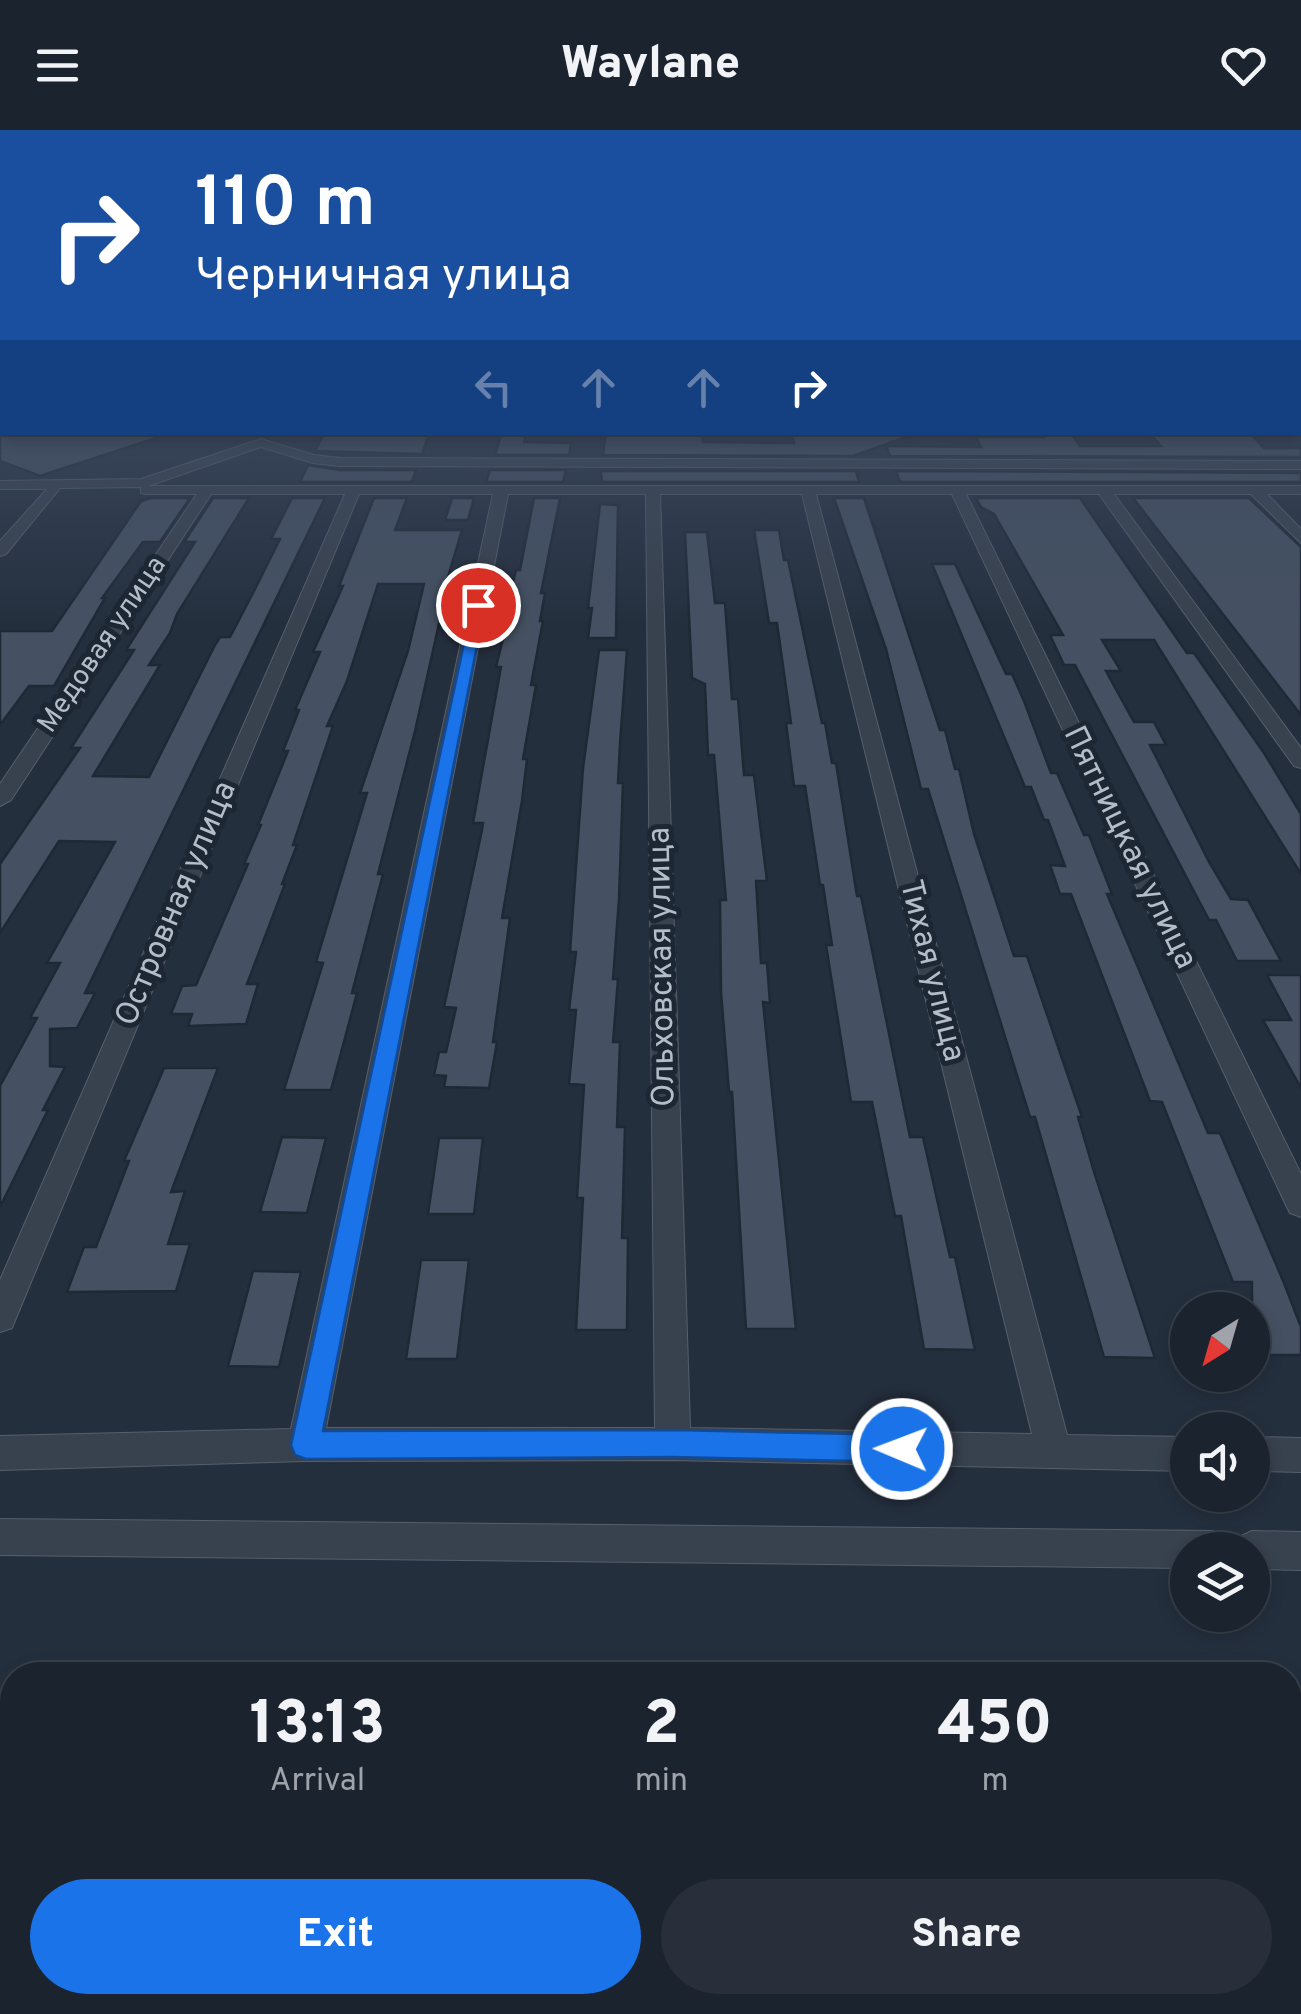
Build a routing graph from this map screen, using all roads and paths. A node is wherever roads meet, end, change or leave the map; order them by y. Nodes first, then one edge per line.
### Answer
1 (244, 448) edge
2 (279, 448) edge
3 (1301, 464) edge
4 (0, 487) edge
5 (54, 490) junction
6 (207, 490) junction
7 (354, 490) junction
8 (652, 490) junction
9 (808, 490) junction
10 (957, 490) junction
11 (1255, 490) junction
12 (1301, 490) edge
13 (501, 491) junction
14 (1106, 492) junction
15 (1301, 538) edge
16 (0, 550) edge
17 (1301, 762) edge
18 (0, 800) edge
19 (1301, 1205) edge
20 (0, 1318) edge
21 (673, 1444) junction
22 (306, 1445) junction
23 (1054, 1452) junction
24 (0, 1453) edge
25 (1170, 1454) edge
26 (1270, 1454) edge
27 (1301, 1455) edge
28 (0, 1537) edge
29 (1170, 1550) edge
30 (1270, 1550) edge
31 (1301, 1551) edge

1 - 4 street
2 - 3 street
4 - 5 street
5 - 6 street
5 - 16 street
6 - 7 street
6 - 18 street, Медовая улица
7 - 13 street
7 - 20 street, Островная улица
8 - 9 street
8 - 13 street
8 - 21 street, Ольховская улица
9 - 10 street
9 - 23 street, Тихая улица
10 - 14 street
10 - 19 street, Пятницкая улица
11 - 12 street
11 - 14 street
11 - 15 street
13 - 22 street
14 - 17 street
21 - 22 street
21 - 23 street
22 - 24 street
23 - 25 street
26 - 27 street
28 - 29 street
30 - 31 street

